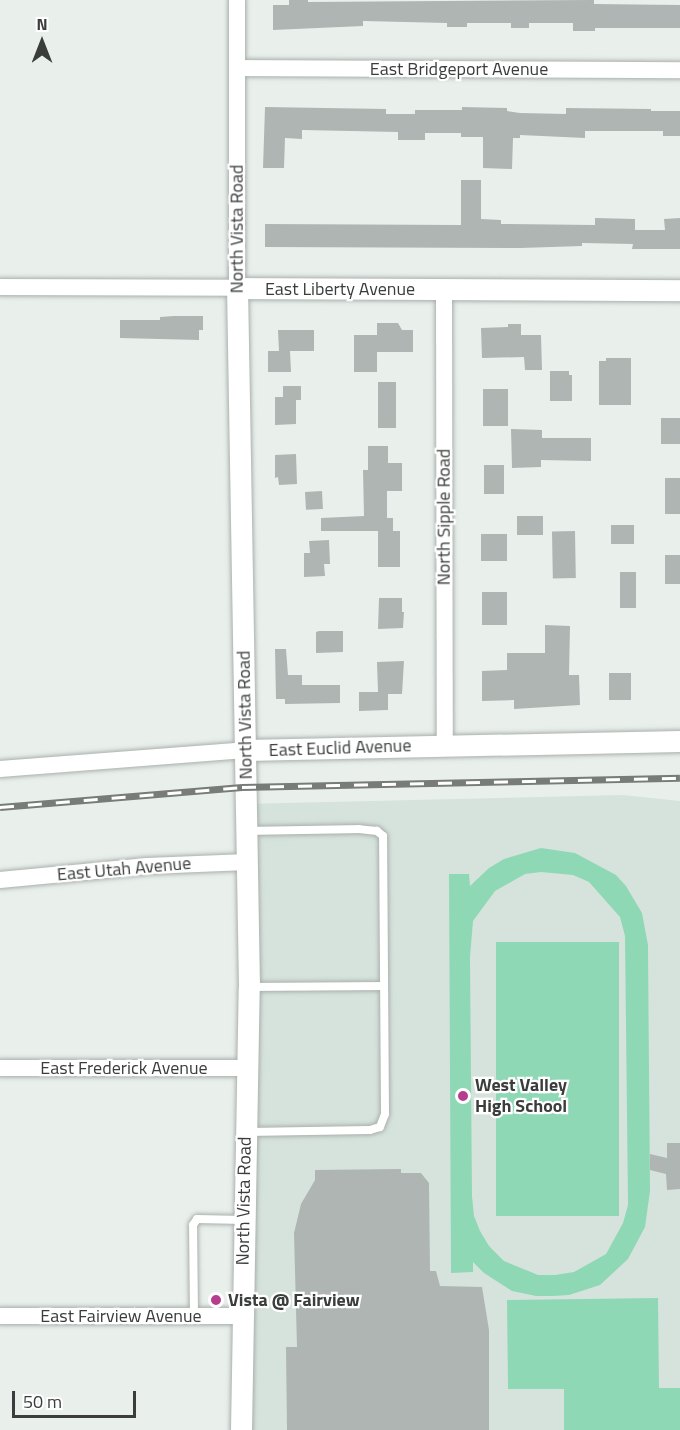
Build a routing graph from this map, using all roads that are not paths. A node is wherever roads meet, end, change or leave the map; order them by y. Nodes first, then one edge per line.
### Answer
1 (237, 0) edge
2 (237, 68) junction
3 (680, 70) edge
4 (0, 286) edge
5 (237, 288) junction
6 (444, 289) junction
7 (680, 290) edge
8 (680, 741) edge
9 (445, 745) junction
10 (245, 750) junction
11 (0, 769) edge
12 (248, 831) junction
13 (248, 862) junction
14 (0, 880) edge
15 (384, 986) junction
16 (249, 987) junction
17 (0, 1068) edge
18 (248, 1068) junction
19 (246, 1132) junction
20 (244, 1221) junction
21 (0, 1316) edge
22 (194, 1316) junction
23 (241, 1316) junction
24 (241, 1430) edge

1 - 2 street, North Vista Road
2 - 3 street, East Bridgeport Avenue
2 - 5 street, North Vista Road
4 - 5 street, East Liberty Avenue
5 - 6 street, East Liberty Avenue
5 - 10 street, North Vista Road
6 - 7 street, East Liberty Avenue
6 - 9 street, North Sipple Road
8 - 9 street, East Euclid Avenue
9 - 10 street, East Euclid Avenue
10 - 11 street, East Euclid Avenue
10 - 12 street, North Vista Road
12 - 13 street, North Vista Road
12 - 15 lane
13 - 14 street, East Utah Avenue
13 - 16 street, North Vista Road
15 - 16 lane
15 - 19 lane
16 - 18 street, North Vista Road
17 - 18 street, East Frederick Avenue
18 - 19 street, North Vista Road
19 - 20 street, North Vista Road
20 - 22 lane
20 - 23 street, North Vista Road
21 - 22 street, East Fairview Avenue
22 - 23 street, East Fairview Avenue
23 - 24 street, North Vista Road

